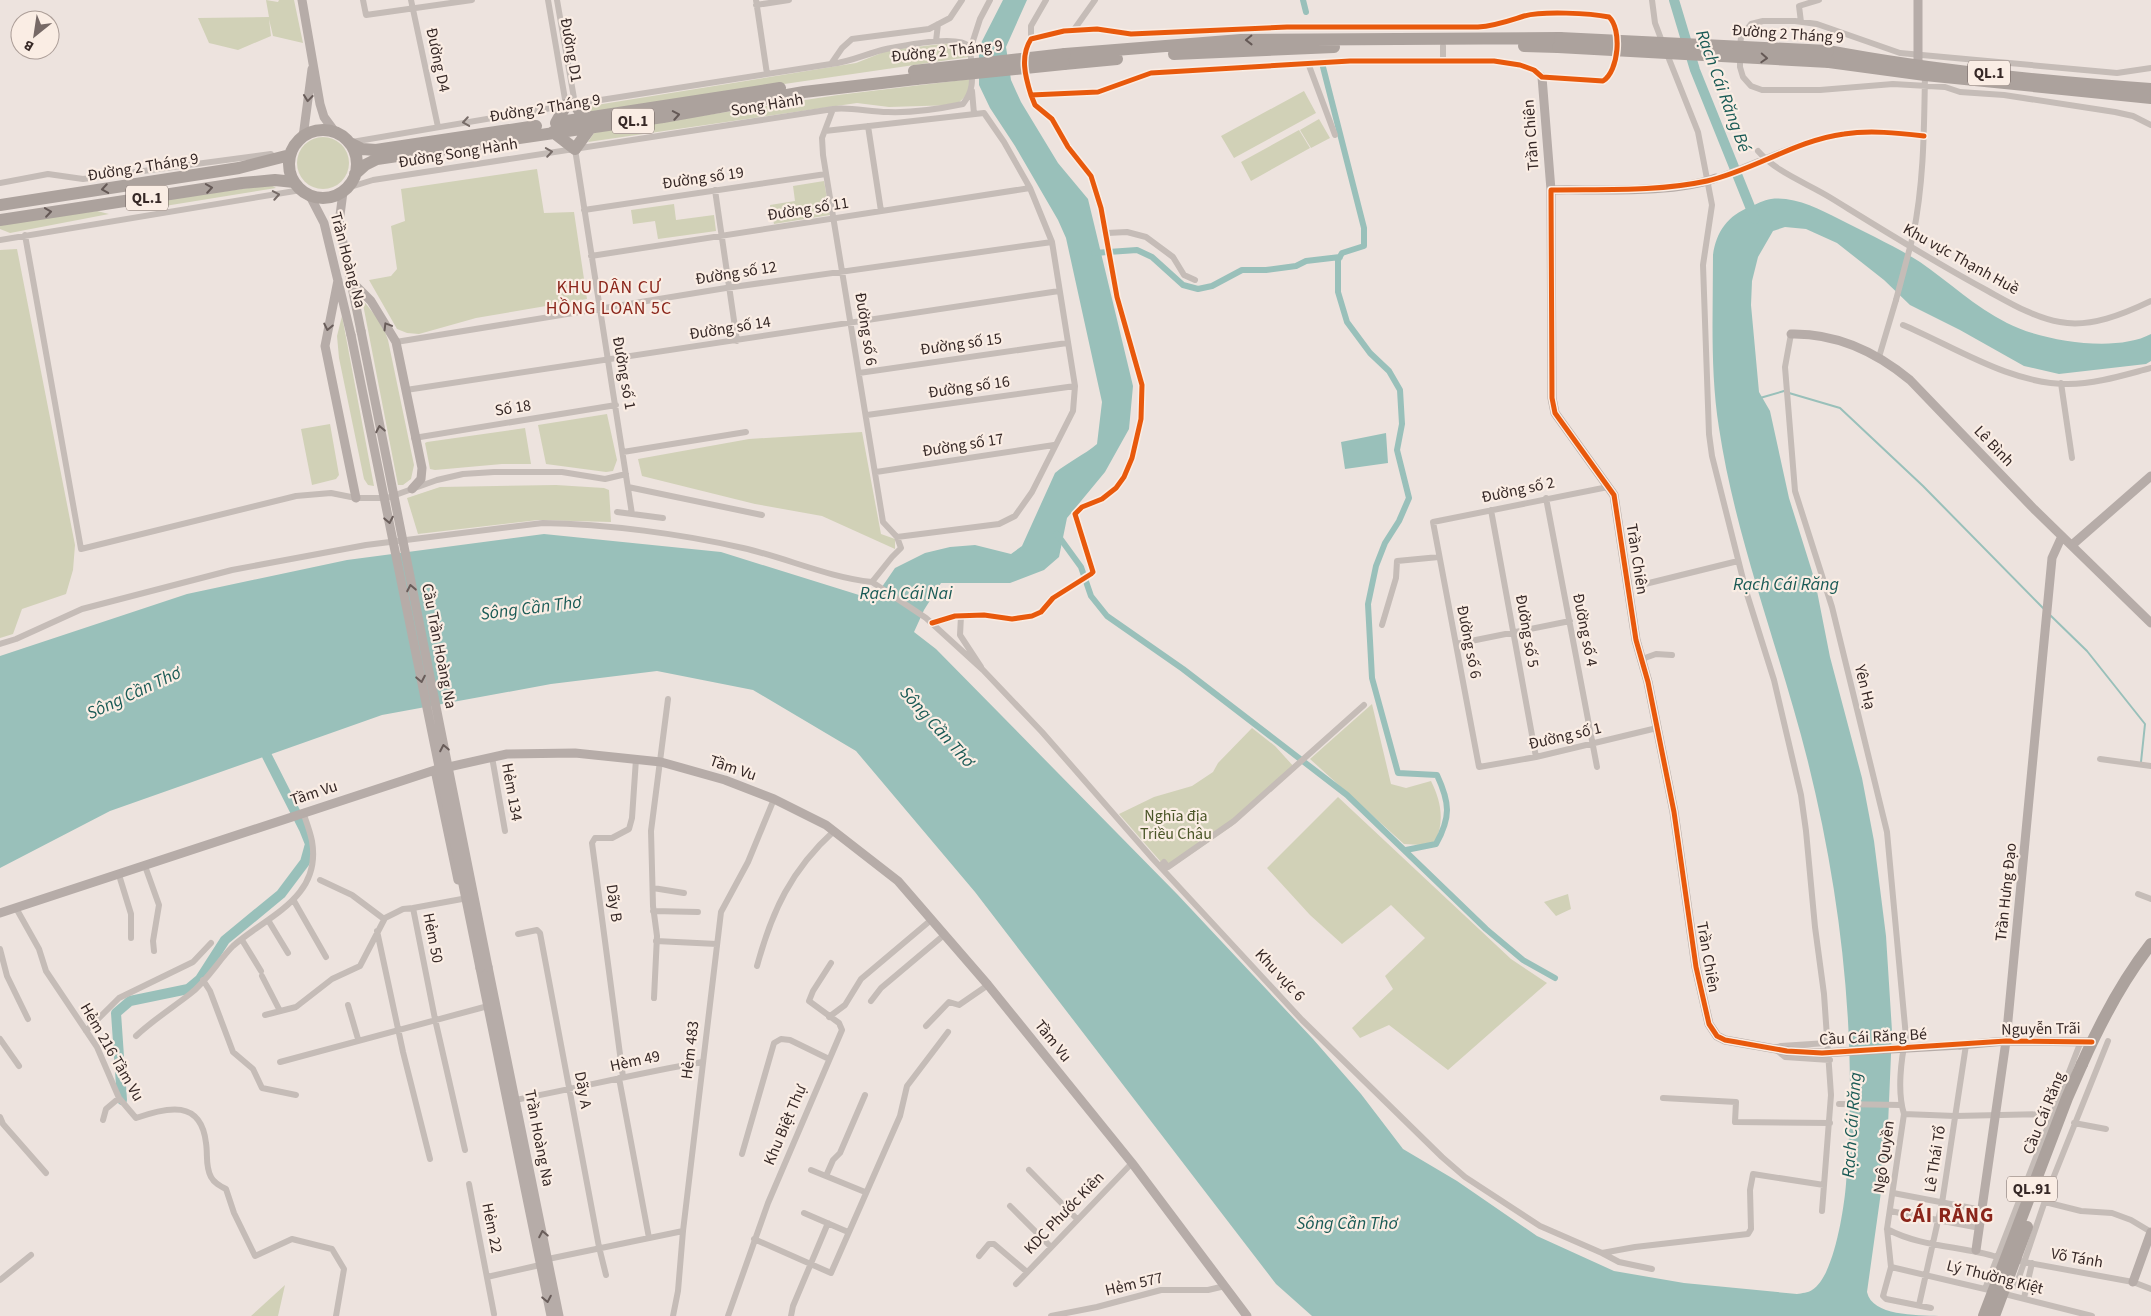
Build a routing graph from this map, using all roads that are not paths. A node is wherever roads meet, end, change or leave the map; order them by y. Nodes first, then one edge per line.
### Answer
1 (302, 0) edge
2 (363, 0) edge
3 (411, 0) edge
4 (472, 0) edge
5 (548, 0) edge
6 (557, 0) edge
7 (789, 0) edge
8 (962, 0) edge
9 (990, 0) edge
10 (1046, 0) edge
11 (1095, 0) edge
12 (1652, 0) edge
13 (1819, 0) edge
14 (1918, 0) edge
15 (756, 3) edge
16 (413, 8) junction
17 (1801, 22) junction
18 (938, 24) junction
19 (1073, 31) junction
20 (1387, 33) junction
21 (882, 35) junction
22 (1032, 38) junction
23 (936, 41) junction
24 (1559, 42) junction
25 (1443, 46) junction
26 (885, 49) junction
27 (970, 50) junction
28 (1900, 53) junction
29 (1829, 56) junction
30 (313, 59) junction
31 (1065, 59) junction
32 (1443, 60) junction
33 (1889, 61) junction
34 (1308, 63) junction
35 (831, 64) junction
36 (2151, 68) edge
37 (1922, 70) junction
38 (766, 74) junction
39 (1542, 77) junction
40 (1964, 80) junction
41 (1945, 87) junction
42 (2151, 89) edge
43 (972, 90) junction
44 (1031, 95) junction
45 (2151, 98) edge
46 (570, 105) junction
47 (833, 109) junction
48 (974, 114) junction
49 (588, 123) junction
50 (2151, 125) edge
51 (868, 126) junction
52 (438, 127) junction
53 (554, 128) junction
54 (824, 131) junction
55 (335, 132) junction
56 (1335, 135) dead end
57 (303, 136) junction
58 (1924, 136) junction
59 (350, 143) junction
60 (575, 148) junction
61 (1758, 151) dead end
62 (291, 152) junction
63 (1765, 162) junction
64 (356, 174) junction
65 (826, 174) junction
66 (1712, 180) junction
67 (0, 183) edge
68 (1030, 188) junction
69 (302, 189) junction
70 (345, 190) junction
71 (715, 190) junction
72 (1551, 190) junction
73 (0, 205) edge
74 (584, 210) junction
75 (881, 211) junction
76 (835, 219) junction
77 (0, 220) edge
78 (25, 235) junction
79 (722, 237) junction
80 (1107, 237) junction
81 (0, 240) edge
82 (1052, 242) junction
83 (591, 256) junction
84 (844, 271) junction
85 (338, 280) junction
86 (350, 280) junction
87 (1194, 280) dead end
88 (730, 288) junction
89 (1059, 291) junction
90 (2151, 301) edge
91 (599, 309) junction
92 (851, 324) junction
93 (1903, 325) dead end
94 (361, 331) joint
95 (1791, 334) joint
96 (351, 335) joint
97 (737, 341) junction
98 (396, 342) junction
99 (1067, 343) junction
100 (1880, 357) junction
101 (608, 361) junction
102 (2151, 368) edge
103 (860, 373) junction
104 (2061, 384) junction
105 (1075, 386) junction
106 (406, 390) junction
107 (616, 405) junction
108 (867, 415) junction
109 (746, 432) dead end
110 (414, 438) junction
111 (1054, 445) junction
112 (623, 452) junction
113 (2072, 458) dead end
114 (876, 472) junction
115 (626, 474) junction
116 (2151, 476) edge
117 (628, 487) junction
118 (1608, 487) junction
119 (412, 488) junction
120 (356, 498) junction
121 (1546, 498) junction
122 (1490, 510) junction
123 (617, 512) dead end
124 (632, 514) junction
125 (762, 514) dead end
126 (663, 518) dead end
127 (1433, 522) joint
128 (2062, 536) junction
129 (897, 537) junction
130 (2072, 545) junction
131 (1439, 557) junction
132 (1738, 561) junction
133 (872, 582) junction
134 (1645, 584) dead end
135 (961, 616) junction
136 (1570, 621) junction
137 (932, 623) junction
138 (2151, 623) edge
139 (1382, 626) dead end
140 (1513, 633) junction
141 (2, 643) edge
142 (1456, 644) junction
143 (1672, 655) dead end
144 (1642, 659) junction
145 (983, 670) junction
146 (668, 699) dead end
147 (1364, 706) dead end
148 (1657, 728) junction
149 (1592, 744) junction
150 (492, 757) junction
151 (1536, 757) junction
152 (636, 759) junction
153 (2100, 759) dead end
154 (661, 762) junction
155 (2151, 766) edge
156 (450, 767) junction
157 (1479, 767) joint
158 (1597, 767) dead end
159 (435, 770) junction
160 (774, 799) junction
161 (302, 812) junction
162 (505, 831) dead end
163 (834, 832) junction
164 (145, 866) junction
165 (1160, 866) junction
166 (119, 875) junction
167 (320, 880) dead end
168 (653, 888) junction
169 (684, 893) dead end
170 (2138, 894) dead end
171 (462, 899) junction
172 (2151, 899) edge
173 (294, 901) junction
174 (16, 908) junction
175 (413, 908) junction
176 (653, 911) junction
177 (698, 912) dead end
178 (0, 913) edge
179 (384, 919) junction
180 (268, 920) junction
181 (931, 920) junction
182 (377, 931) junction
183 (518, 934) dead end
184 (944, 935) junction
185 (130, 938) dead end
186 (242, 940) junction
187 (656, 941) junction
188 (211, 943) dead end
189 (717, 944) junction
190 (2151, 944) edge
191 (0, 949) edge
192 (154, 951) dead end
193 (288, 953) dead end
194 (326, 957) dead end
195 (2151, 957) edge
196 (832, 963) dead end
197 (757, 966) dead end
198 (485, 972) junction
199 (202, 980) junction
200 (988, 985) junction
201 (654, 998) dead end
202 (871, 1001) dead end
203 (348, 1005) dead end
204 (488, 1006) junction
205 (280, 1011) junction
206 (265, 1015) dead end
207 (829, 1017) junction
208 (28, 1019) dead end
209 (435, 1019) junction
210 (926, 1026) dead end
211 (398, 1029) junction
212 (86, 1031) junction
213 (948, 1032) dead end
214 (136, 1036) dead end
215 (0, 1038) edge
216 (358, 1039) junction
217 (2006, 1041) junction
218 (2086, 1041) junction
219 (2108, 1041) dead end
220 (1827, 1042) junction
221 (1963, 1045) junction
222 (1774, 1048) junction
223 (1903, 1050) joint
224 (1787, 1051) joint
225 (829, 1059) junction
226 (1830, 1060) junction
227 (280, 1062) dead end
228 (702, 1062) junction
229 (2085, 1065) junction
230 (19, 1066) dead end
231 (621, 1077) junction
232 (568, 1090) junction
233 (296, 1095) dead end
234 (865, 1095) dead end
235 (119, 1098) junction
236 (1663, 1098) dead end
237 (512, 1101) junction
238 (1839, 1104) dead end
239 (1898, 1104) junction
240 (1904, 1114) junction
241 (1994, 1114) junction
242 (2051, 1114) junction
243 (1955, 1116) junction
244 (0, 1117) edge
245 (104, 1120) dead end
246 (2074, 1122) junction
247 (1830, 1123) junction
248 (2106, 1129) dead end
249 (465, 1150) dead end
250 (742, 1154) dead end
251 (430, 1159) dead end
252 (1132, 1162) junction
253 (811, 1170) dead end
254 (1029, 1170) dead end
255 (46, 1173) dead end
256 (826, 1176) junction
257 (469, 1184) dead end
258 (1824, 1185) junction
259 (865, 1192) junction
260 (1893, 1193) junction
261 (2044, 1202) junction
262 (1942, 1203) junction
263 (1010, 1206) dead end
264 (1982, 1210) junction
265 (1822, 1211) dead end
266 (1890, 1211) junction
267 (804, 1213) dead end
268 (1078, 1219) junction
269 (1937, 1221) junction
270 (828, 1223) junction
271 (1980, 1228) junction
272 (1887, 1229) junction
273 (683, 1231) junction
274 (848, 1232) junction
275 (2151, 1232) edge
276 (649, 1238) junction
277 (754, 1239) junction
278 (1933, 1244) junction
279 (599, 1247) junction
280 (1051, 1247) junction
281 (1976, 1250) junction
282 (1605, 1253) junction
283 (31, 1255) dead end
284 (979, 1256) dead end
285 (1998, 1257) junction
286 (544, 1262) junction
287 (2024, 1262) junction
288 (2032, 1263) junction
289 (810, 1265) junction
290 (1891, 1267) junction
291 (1652, 1269) dead end
292 (1027, 1272) junction
293 (606, 1274) dead end
294 (1926, 1274) junction
295 (487, 1277) junction
296 (0, 1280) edge
297 (2133, 1282) junction
298 (1016, 1284) dead end
299 (1225, 1286) junction
300 (2016, 1286) dead end
301 (1985, 1289) junction
302 (2151, 1289) edge
303 (2024, 1298) junction
304 (1919, 1305) junction
305 (1931, 1308) dead end
306 (494, 1314) dead end
307 (336, 1316) edge
308 (551, 1316) edge
309 (559, 1316) edge
310 (673, 1316) edge
311 (728, 1316) edge
312 (791, 1316) edge
313 (1051, 1316) edge
314 (1247, 1316) edge
315 (1984, 1316) edge
316 (1994, 1316) edge
317 (2092, 1316) edge

1 - 30 street
2 - 16 street
3 - 16 street, Đường D4
4 - 16 street
5 - 46 street, Đường D1
6 - 46 street, Đường D1
7 - 15 street
8 - 18 street
9 - 27 street
10 - 22 street
11 - 19 street
12 - 66 street
13 - 17 street
14 - 37 street
15 - 38 street
16 - 52 street, Đường D4
17 - 28 street
17 - 37 street
18 - 21 street
18 - 23 street
19 - 20 street
19 - 22 street
20 - 24 highway, Đường 2 Tháng 9 / QL.1
20 -> 31 highway, Đường 2 Tháng 9 / QL.1
20 - 39 street
21 - 26 street
21 - 35 street
22 - 44 street
23 - 26 street
23 - 27 street
24 - 25 highway, Đường 2 Tháng 9 / QL.1
24 - 29 highway, Đường 2 Tháng 9 / QL.1, bridge
25 - 31 highway, Đường 2 Tháng 9 / QL.1
25 - 32 street
26 - 35 street
27 - 43 street
28 - 33 street
28 - 37 street
29 - 33 highway, Đường 2 Tháng 9 / QL.1
29 - 37 highway, Đường 2 Tháng 9 / QL.1
30 - 55 street
30 -> 57 street
31 - 49 highway, Đường 2 Tháng 9 / QL.1, bridge
32 - 34 street
32 - 39 street
33 - 37 highway, Đường 2 Tháng 9 / QL.1
34 - 44 street
34 - 56 street
35 - 38 street
36 - 37 street
37 - 40 highway, Đường 2 Tháng 9 / QL.1
37 - 41 street
37 - 42 highway, Đường 2 Tháng 9 / QL.1
37 - 58 street
38 - 46 street
39 - 72 street, Trần Chiên
40 - 41 street
40 - 45 highway, Đường 2 Tháng 9 / QL.1
41 - 50 street
43 - 47 street, Song Hành
43 - 48 street
44 - 80 street
46 - 49 highway
46 -> 52 street
46 - 53 highway
47 - 54 street, Đường số 6
47 - 60 street, Song Hành
48 - 51 street
48 - 68 street
49 - 53 highway, Đường 2 Tháng 9 / QL.1
49 - 60 highway
51 - 54 street
51 - 75 street
52 - 59 street
53 - 59 highway, Đường 2 Tháng 9 / QL.1
53 - 60 highway
53 - 64 highway, Đường 2 Tháng 9 / QL.1
54 - 65 street, Đường số 6
55 - 57 highway
55 - 59 highway
57 - 62 highway
58 - 63 street
58 - 100 street, bridge
59 - 64 highway
70 -> 60 street, Đường Song Hành
60 - 74 street, Đường số 1
61 - 63 street, Khu vực Thạnh Huề
62 - 67 street
62 - 69 highway
62 -> 73 highway, Đường 2 Tháng 9 / QL.1
63 - 66 street
63 - 90 street, Khu vực Thạnh Huề
64 - 70 highway
65 - 71 street, Đường số 19
65 - 76 street, Đường số 6
66 - 72 street, Trần Chiên
66 - 132 street
68 - 75 street, Đường số 11
68 - 82 street
69 - 70 highway
77 -> 69 highway, Đường 2 Tháng 9 / QL.1
78 -> 69 street
69 - 85 street, Trần Hoàng Na
70 - 86 street, Trần Hoàng Na
71 - 74 street, Đường số 19
71 - 79 street
72 - 118 street, Trần Chiên
74 - 83 street, Đường số 1
75 - 76 street, Đường số 11
76 - 79 street, Đường số 11
76 - 84 street, Đường số 6
78 - 81 street
78 - 120 street
79 - 83 street, Đường số 11
79 - 88 street
80 - 87 street
80 - 135 street
82 - 84 street, Đường số 12
82 - 89 street
83 - 91 street, Đường số 1
84 - 88 street, Đường số 12
84 - 92 street, Đường số 6
85 - 96 street, Trần Hoàng Na
85 -> 120 street
86 - 94 street, Trần Hoàng Na
98 -> 86 street
88 - 91 street, Đường số 12
88 - 97 street
89 - 92 street, Đường số 14
89 - 99 street
91 - 98 street, Đường số 12
91 - 101 street, Đường số 1
92 - 97 street, Đường số 14
92 - 103 street, Đường số 6
93 - 104 street
198 -> 94 street, Cầu Trần Hoàng Na, bridge
95 - 100 street, Lê Bình
95 - 223 street, Yên Hạ
96 -> 198 street, Cầu Trần Hoàng Na, bridge
97 - 101 street, Đường số 14
98 - 106 street
99 - 103 street, Đường số 15
99 - 105 street
100 - 128 street, Lê Bình
101 - 106 street, Đường số 14
101 - 107 street, Đường số 1
102 - 104 street
103 - 108 street, Đường số 6
104 - 113 street
105 - 108 street, Đường số 16
105 - 111 street
106 - 110 street
107 - 110 street, Số 18
107 - 112 street, Đường số 1
108 - 114 street, Đường số 6
109 - 112 street
110 - 119 street
111 - 114 street, Đường số 17
111 - 129 street
112 - 115 street, Đường số 1
114 - 129 street, Đường số 6
115 - 117 street, Đường số 1
115 - 119 street
116 - 130 street
117 - 124 street, Đường số 1
117 - 125 street
118 - 121 street, Đường số 2
118 - 144 street, Trần Chiên
119 - 120 street
121 - 122 street, Đường số 2
121 - 136 street, Đường số 4
122 - 127 street, Đường số 2
122 - 140 street, Đường số 5
123 - 124 street
124 - 126 street
127 - 131 street, Đường số 6
128 - 130 street, Lê Bình
128 - 217 street, Trần Hưng Đạo
129 - 133 street, Đường số 6
130 - 138 street, Lê Bình
131 - 139 street
131 - 142 street, Đường số 6
132 - 134 street
132 - 220 street
133 - 137 street, Khu vực 6
133 - 141 street
135 - 137 street
135 - 145 street
136 - 140 street
136 - 149 street, Đường số 4
137 - 145 street, Khu vực 6
140 - 142 street
140 - 151 street, Đường số 5
142 - 157 street, Đường số 6
143 - 144 street
144 - 148 street, Trần Chiên
145 - 165 street, Khu vực 6
146 - 154 street
147 - 165 street
148 - 149 street, Đường số 1
148 - 222 street, Trần Chiên
149 - 151 street, Đường số 1
149 - 158 street, Đường số 4
150 - 152 street, Tầm Vu
150 - 156 street, Tầm Vu
150 - 162 street, Hẻm 134
151 - 157 street, Đường số 1
152 - 154 street, Tầm Vu
152 - 231 street, Dãy B
153 - 155 street
154 - 160 street, Tầm Vu
154 - 168 street
156 - 159 street, Tầm Vu
156 - 198 street
159 - 161 street, Tầm Vu
159 - 171 street
160 - 163 street, Tầm Vu
160 - 189 street, Hẻm 483
161 - 164 street, Tầm Vu
161 - 173 street
163 - 181 street, Tầm Vu
163 - 197 street
164 - 166 street, Tầm Vu
164 - 192 street
165 - 282 street, Khu vực 6
166 - 174 street, Tầm Vu
166 - 185 street
167 - 179 street
168 - 169 street
168 - 176 street
170 - 172 street
171 - 175 street
171 - 198 street
173 - 180 street
173 - 194 street
174 - 178 street, Tầm Vu
174 - 212 street, Hẻm 216 Tầm Vu
175 - 179 street, Hẻm 50
175 - 209 street, Hẻm 50
176 - 177 street
176 - 187 street
179 - 182 street
180 - 186 street
180 - 193 street
181 - 184 street, Tầm Vu
181 - 207 street
182 - 205 street
182 - 211 street
183 - 232 street, Dãy A
184 - 200 street, Tầm Vu
184 - 202 street
186 - 199 street
186 - 205 street
187 - 189 street
187 - 201 street
188 - 212 street
189 - 228 street, Hẻm 483
190 - 218 highway, QL.91
191 - 208 street
195 - 229 highway, QL.91
196 - 207 street, Khu Biệt Thự
198 - 204 street, Trần Hoàng Na
198 - 237 street, Trần Hoàng Na
199 - 214 street
199 - 233 street
200 - 210 street
200 - 252 street, Tầm Vu
203 - 216 street
204 - 209 street
204 - 237 street, Trần Hoàng Na
205 - 206 street
207 - 225 street, Khu Biệt Thự
209 - 211 street
209 - 249 street, Hẻm 50
211 - 216 street
211 - 251 street
212 - 235 street, Hẻm 216 Tầm Vu
213 - 259 street
215 - 230 street
216 - 227 street
217 - 218 street, Nguyễn Trãi
217 - 221 street, Nguyễn Trãi
217 - 241 street, Trần Hưng Đạo
218 - 229 highway, QL.91
218 - 242 street
219 - 246 street
220 - 222 street
220 - 226 street
221 - 224 street, Cầu Cái Răng Bé, bridge
221 - 243 street, Lê Thái Tổ
222 - 224 street, Trần Chiên
222 - 226 street
223 - 239 street, Ngô Quyền
225 - 250 street
225 - 277 street, Khu Biệt Thự
226 - 247 street
228 - 231 street, Hèm 49
228 - 273 street, Hẻm 483
229 - 315 highway, Cầu Cái Răng / QL.91, bridge
229 - 316 highway, Cầu Cái Răng / QL.91, bridge
231 - 232 street, Hèm 49
231 - 276 street, Dãy B
232 - 237 street, Hèm 49
232 - 279 street, Dãy A
234 - 256 street
235 - 245 street
235 - 307 street, Hẻm 216 Tầm Vu
236 - 247 street
237 - 286 street, Trần Hoàng Na
238 - 239 street
239 - 240 street, Ngô Quyền
240 - 243 street
240 - 260 street, Ngô Quyền
241 - 242 street
241 - 243 street
241 - 264 street, Trần Hưng Đạo
242 - 285 street
243 - 262 street, Lê Thái Tổ
244 - 255 street
246 - 248 street
246 - 261 street
247 - 258 street
252 - 268 street, KDC Phước Kiên
252 - 299 street, Tầm Vu
253 - 256 street
254 - 268 street
256 - 259 street
257 - 295 street, Hẻm 22
258 - 265 street
258 - 282 street
259 - 274 street
260 - 262 street
260 - 266 street, Ngô Quyền
261 - 275 street
261 - 287 street
262 - 264 street
262 - 269 street, Lê Thái Tổ
263 - 280 street
264 - 271 street, Trần Hưng Đạo
266 - 269 street
266 - 272 street, Ngô Quyền
267 - 270 street
268 - 280 street, KDC Phước Kiên
269 - 271 street
269 - 278 street, Lê Thái Tổ
270 - 274 street
270 - 289 street
271 - 281 street, Trần Hưng Đạo
272 - 278 street, Võ Tánh
272 - 290 street, Ngô Quyền
273 - 276 street, Hẻm 22
273 - 310 street, Hẻm 483
274 - 289 street
275 - 297 street
276 - 279 street, Hẻm 22
277 - 289 street
277 - 311 street, Khu Biệt Thự
278 - 281 street, Võ Tánh
278 - 294 street, Lê Thái Tổ
279 - 286 street, Hẻm 22
279 - 293 street, Dãy A
280 - 292 street, KDC Phước Kiên
281 - 285 street, Võ Tánh
282 - 291 street, Khu vực 6
283 - 296 street
284 - 292 street
285 - 287 street, Võ Tánh
285 - 301 street
286 - 295 street, Hẻm 22
286 -> 308 street, Trần Hoàng Na
286 - 309 street, Trần Hoàng Na
287 - 288 street, Võ Tánh
287 - 300 street
288 - 297 street, Võ Tánh
288 - 303 street
289 - 312 street
290 - 294 street, Lý Thường Kiệt
290 - 304 street, Ngô Quyền
292 - 298 street, KDC Phước Kiên
294 - 301 street, Lý Thường Kiệt
294 - 304 street, Lê Thái Tổ
295 - 306 street, Hẻm 22
297 - 302 street, Võ Tánh
299 - 313 street, Hẻm 577
299 - 314 street, Tầm Vu
301 - 303 street, Lý Thường Kiệt
303 - 317 street, Lý Thường Kiệt
304 - 305 street

